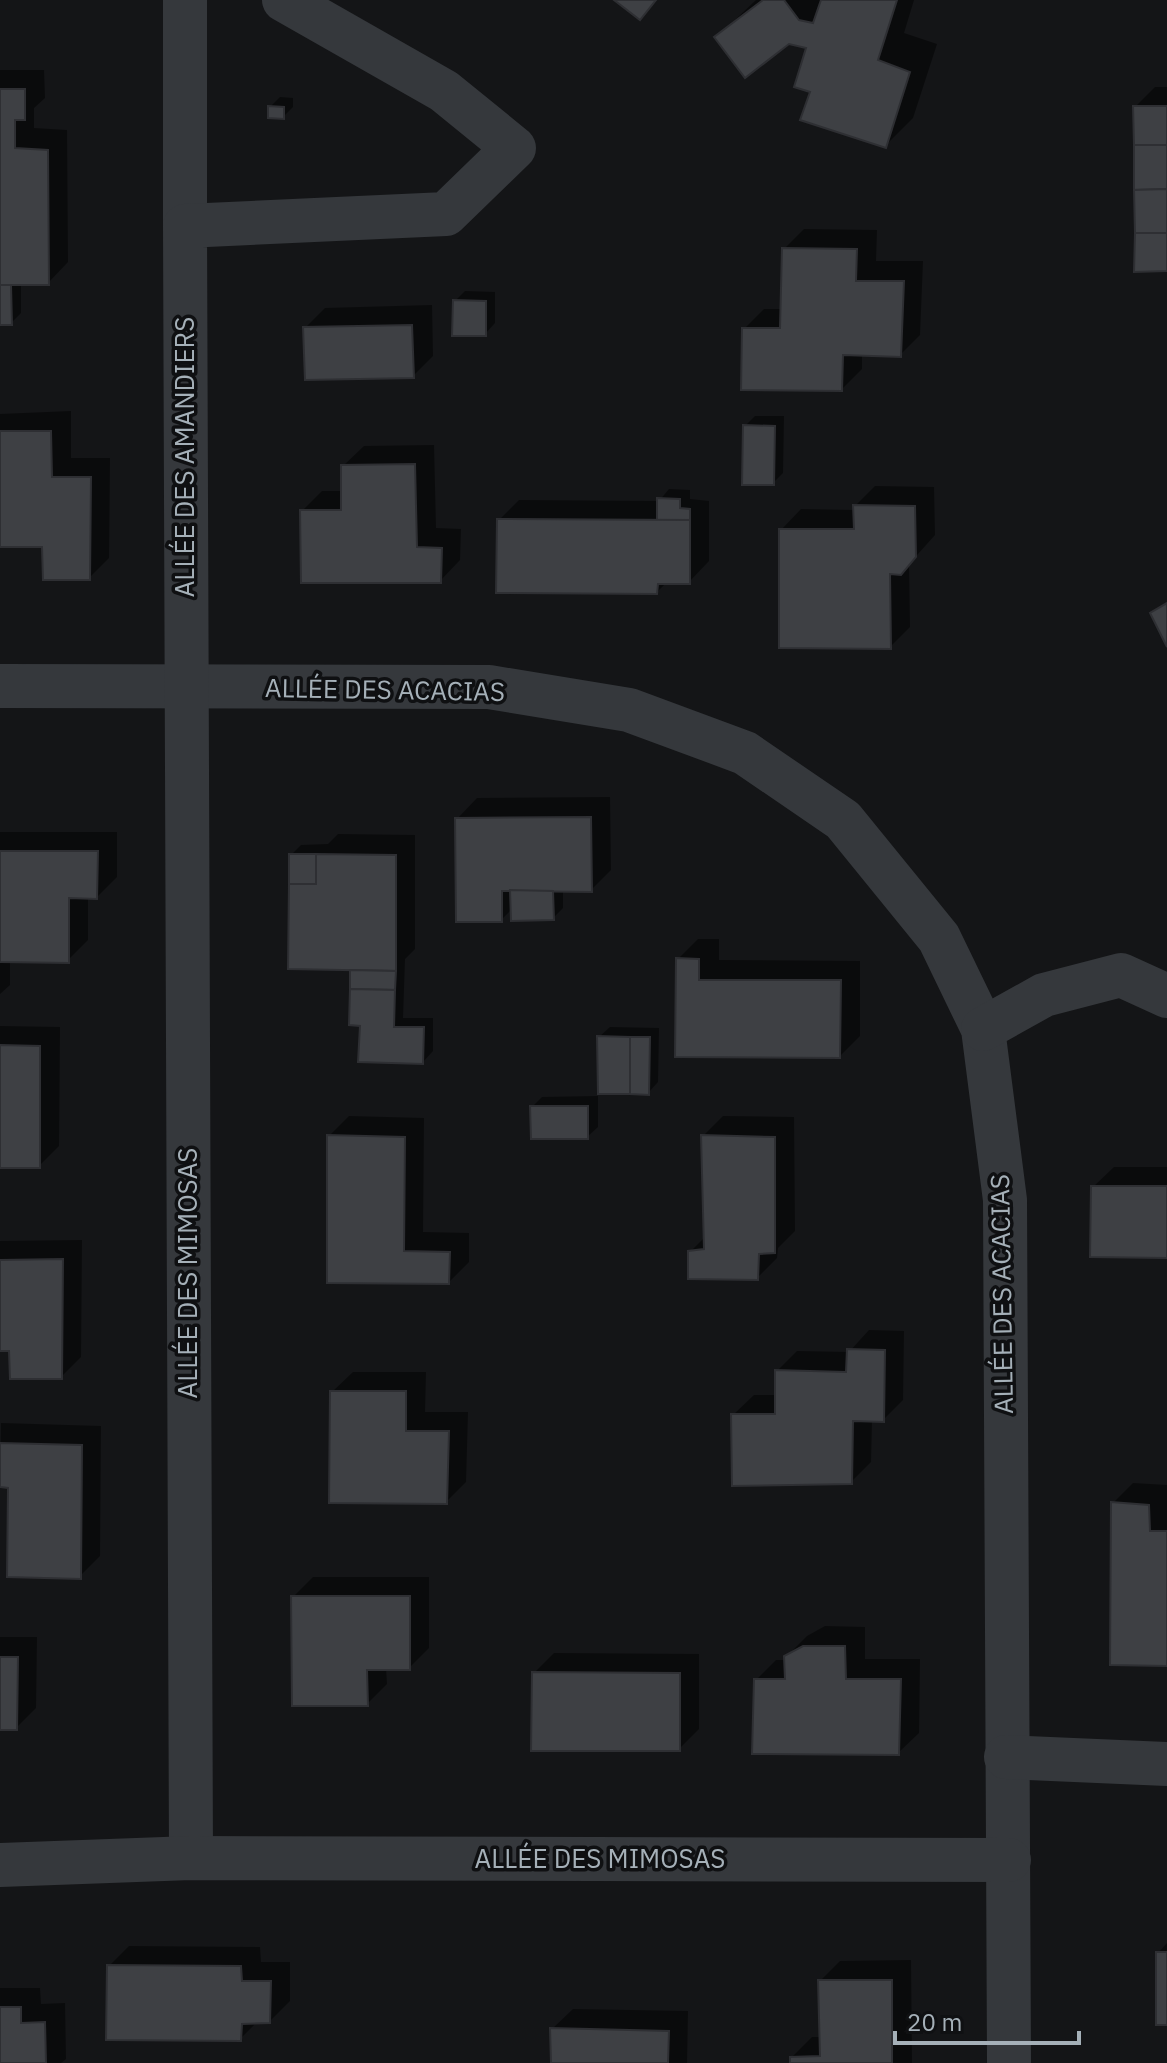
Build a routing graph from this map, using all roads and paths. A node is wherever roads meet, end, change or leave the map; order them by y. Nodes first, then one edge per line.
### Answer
1 (185, 0) edge
2 (284, 0) edge
3 (185, 226) junction
4 (0, 686) edge
5 (186, 688) junction
6 (1167, 996) edge
7 (983, 1029) junction
8 (1006, 1757) junction
9 (1167, 1764) edge
10 (191, 1858) junction
11 (1009, 1860) junction
12 (0, 1865) edge
13 (1009, 2063) edge

1 - 3 street, ALLÉE DES AMANDIERS
2 - 3 street
3 - 5 street, ALLÉE DES AMANDIERS
4 - 5 street, ALLÉE DES ACACIAS
5 - 7 street, ALLÉE DES ACACIAS
5 - 10 street, ALLÉE DES MIMOSAS
6 - 7 street
7 - 8 street, ALLÉE DES ACACIAS
8 - 9 street
8 - 11 street, ALLÉE DES ACACIAS
10 - 11 street, ALLÉE DES MIMOSAS
10 - 12 street, ALLÉE DES MIMOSAS
11 - 13 street, ALLÉE DES ACACIAS

